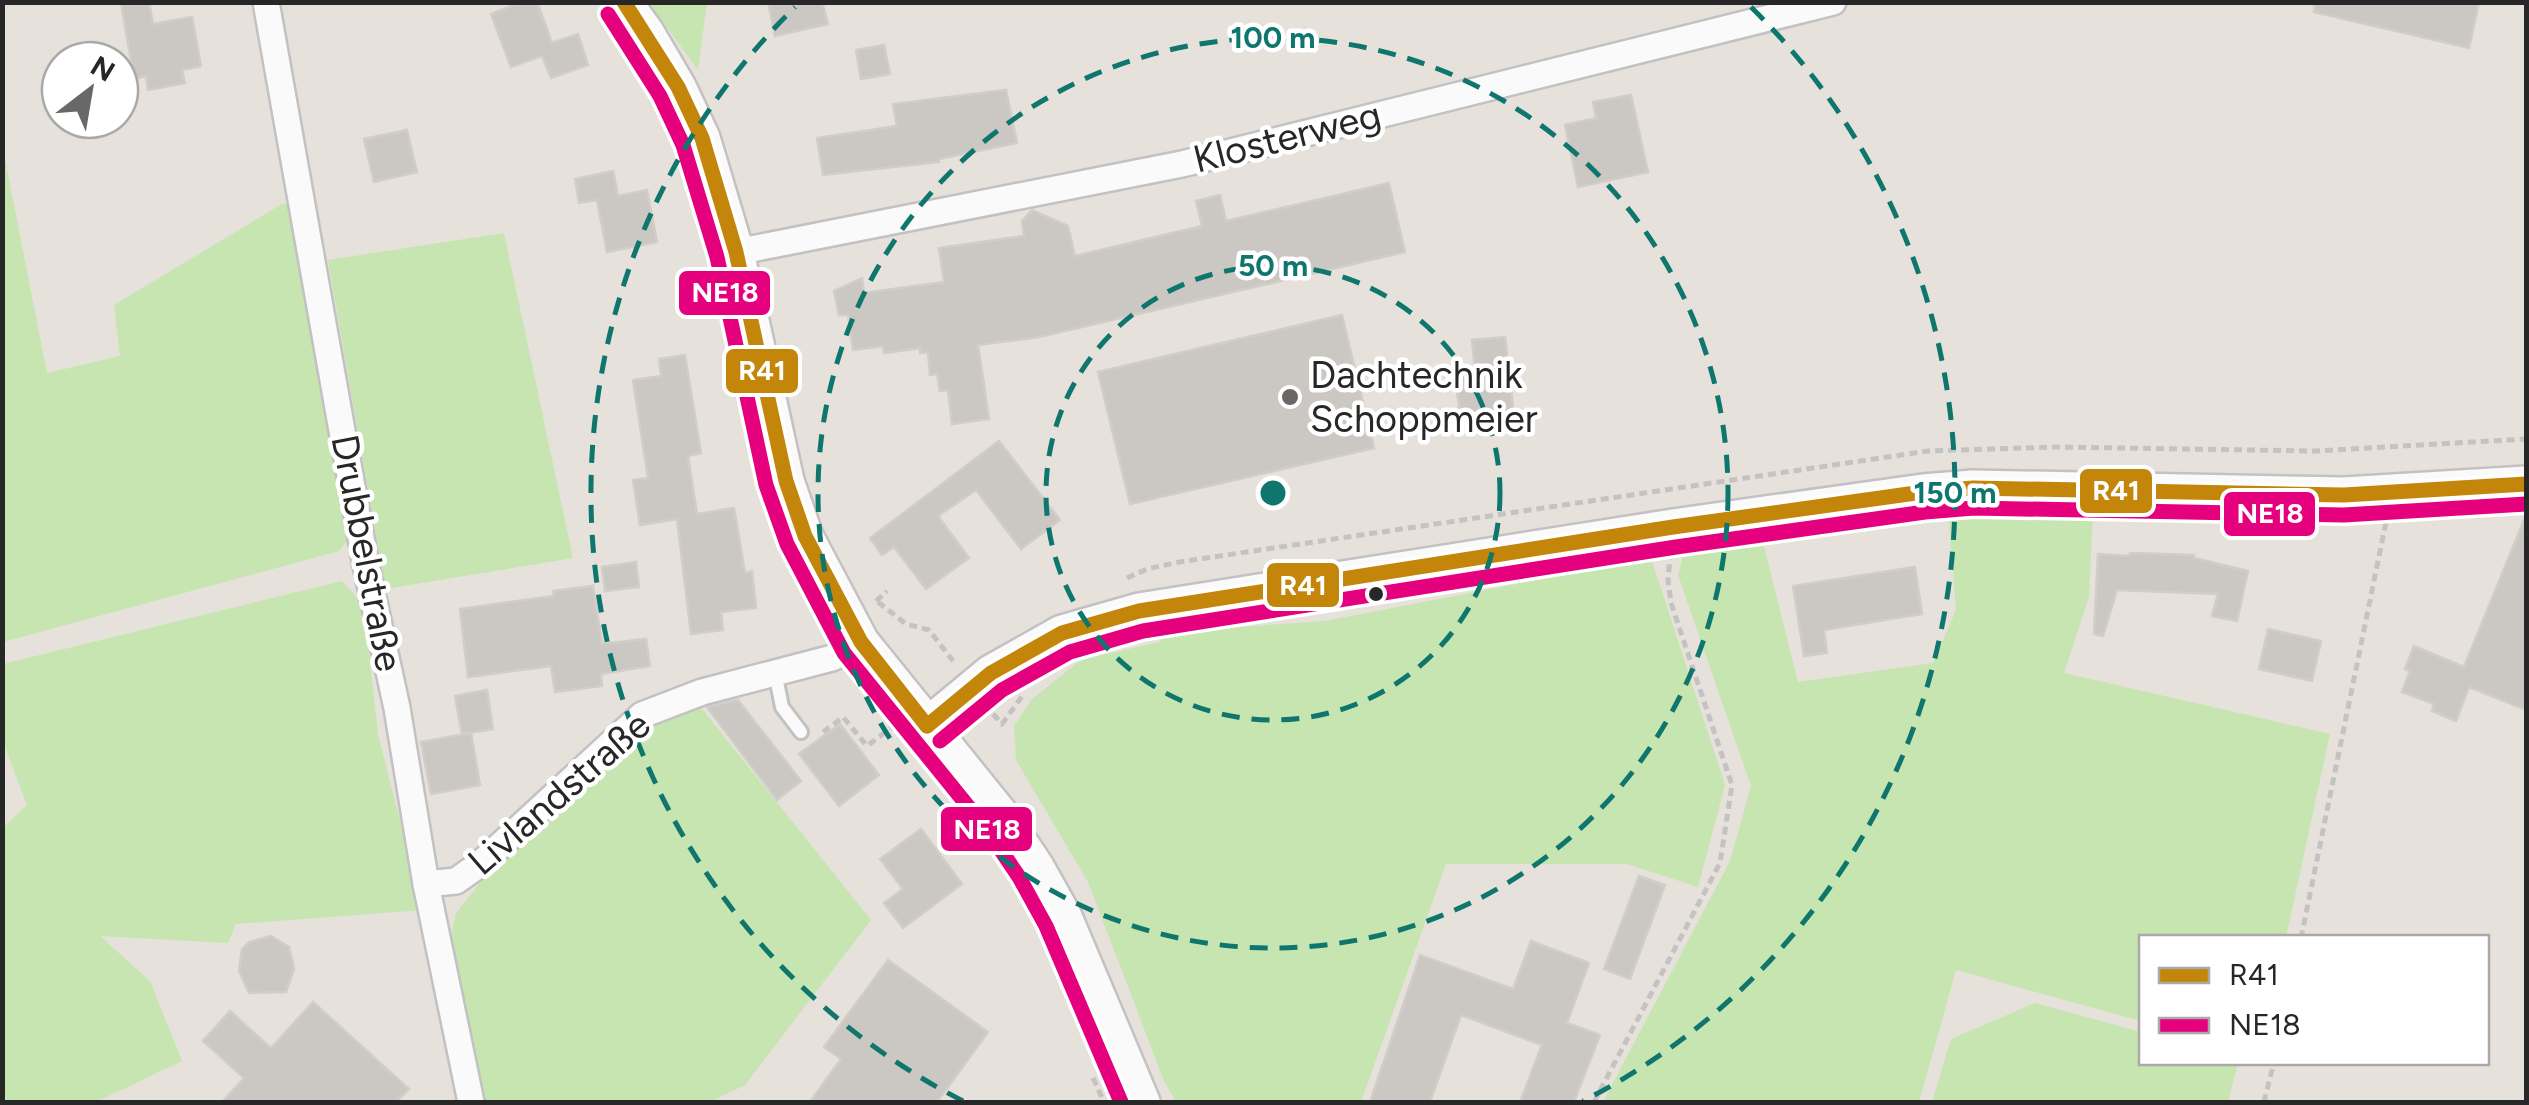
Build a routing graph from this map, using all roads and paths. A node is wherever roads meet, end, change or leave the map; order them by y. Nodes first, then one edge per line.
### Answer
1 (266, 2) edge
2 (624, 2) edge
3 (1833, 2) edge
4 (736, 252) junction
5 (2526, 484) edge
6 (2388, 494) junction
7 (1673, 527) junction
8 (887, 591) dead end
9 (880, 596) dead end
10 (861, 642) junction
11 (775, 672) junction
12 (912, 724) junction
13 (801, 732) joint
14 (426, 884) junction
15 (2302, 935) edge
16 (2273, 1065) edge
17 (1092, 1074) dead end
18 (471, 1102) edge
19 (1104, 1102) edge
20 (1142, 1102) edge
21 (1594, 1102) edge
22 (2264, 1102) edge

1 - 14 street, Drubbelstraße
2 - 4 main road
3 - 4 street, Klosterweg
4 - 10 main road
5 - 6 main road
6 - 7 main road
6 - 15 path
7 - 12 main road
7 - 21 path
8 - 9 path
10 - 11 street, Livlandstraße
10 - 12 main road
11 - 13 lane
11 - 14 street, Livlandstraße
12 - 13 path
12 - 20 main road
14 - 18 street, Drubbelstraße
16 - 22 path
17 - 19 path

